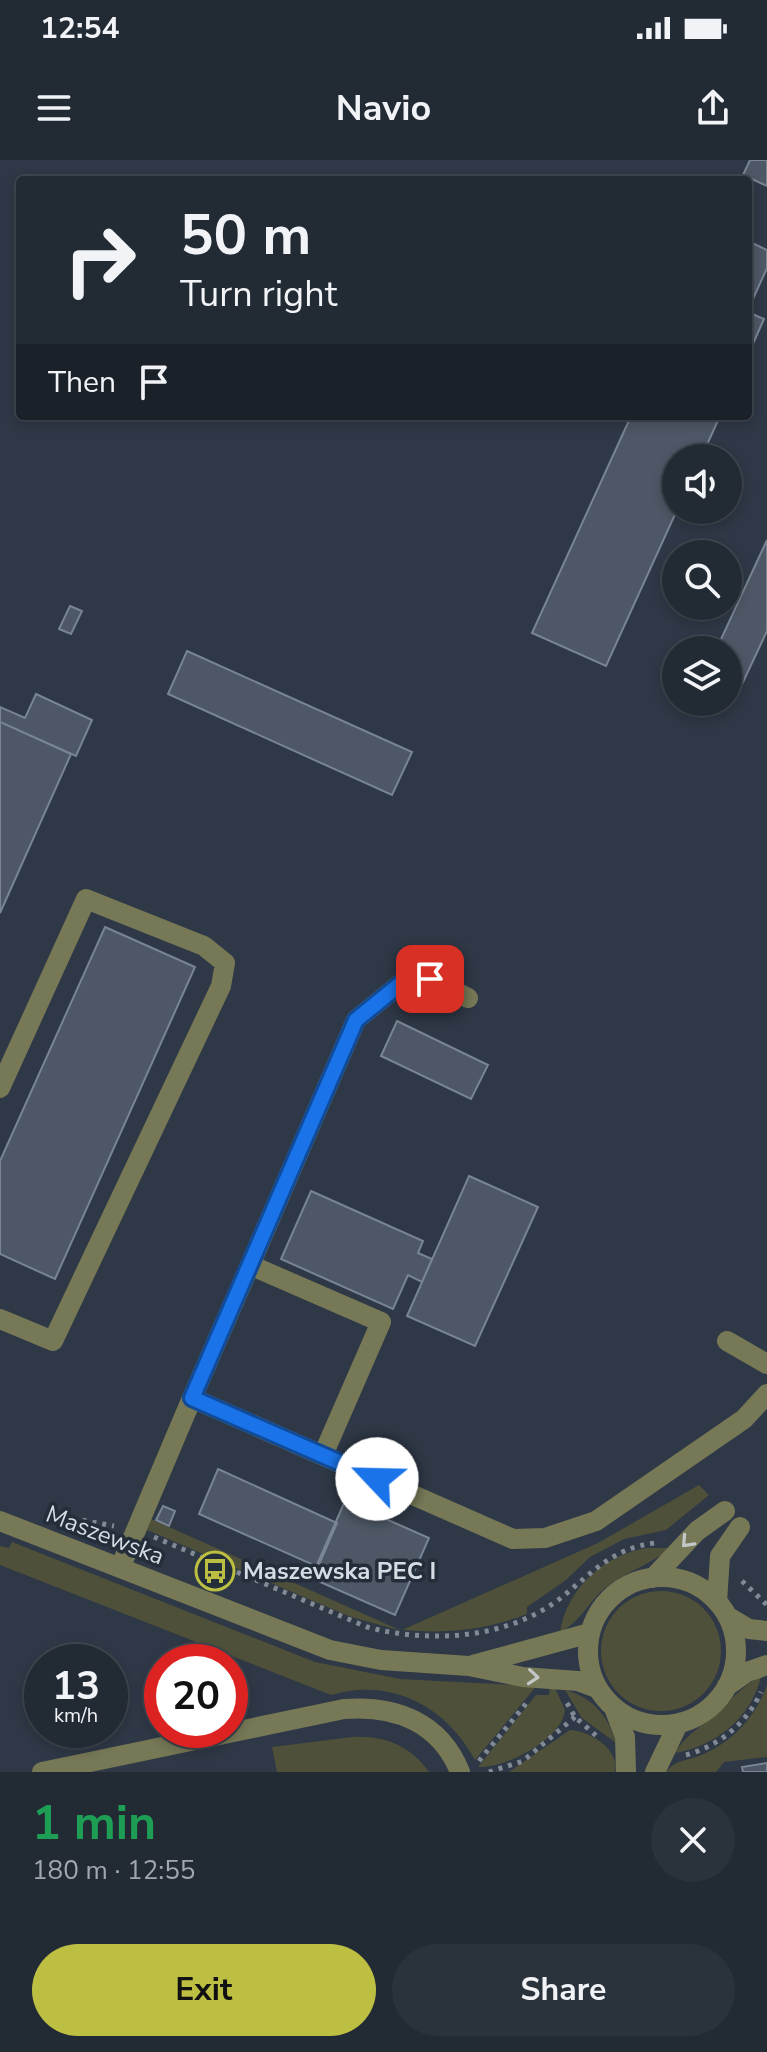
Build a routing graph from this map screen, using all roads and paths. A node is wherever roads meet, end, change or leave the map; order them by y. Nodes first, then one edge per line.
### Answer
1 (468, 998) dead end
2 (0, 1088) edge
3 (250, 1265) junction
4 (0, 1319) edge
5 (727, 1341) dead end
6 (767, 1364) edge
7 (767, 1394) edge
8 (192, 1398) junction
9 (323, 1455) junction
10 (725, 1511) dead end
11 (50, 1514) dead end
12 (0, 1521) edge
13 (740, 1527) dead end
14 (134, 1530) junction
15 (659, 1543) dead end
16 (120, 1568) junction
17 (734, 1572) dead end
18 (653, 1578) junction
19 (767, 1605) edge
20 (722, 1609) junction
21 (767, 1631) edge
22 (590, 1633) junction
23 (767, 1665) edge
24 (469, 1666) junction
25 (727, 1686) junction
26 (597, 1688) junction
27 (762, 1689) dead end
28 (536, 1691) dead end
29 (614, 1708) junction
30 (678, 1724) junction
31 (610, 1745) dead end
32 (672, 1758) dead end
33 (468, 1768) edge
34 (42, 1772) edge
35 (489, 1772) edge
36 (626, 1772) edge
37 (655, 1772) edge

1 - 3 street
2 - 4 street
3 - 8 street
3 - 9 street
5 - 6 street
7 - 9 street
8 - 9 street
8 - 14 street
10 -> 18 street
11 - 14 path
12 - 16 street, Maszewska
13 - 20 street
14 - 15 path
14 - 16 street
16 - 24 street, Maszewska
17 - 19 path
18 - 20 street
18 - 22 street
20 - 21 street
20 - 25 street
22 - 24 street, Maszewska
22 - 26 street
23 - 25 street
24 -> 26 street, Maszewska
25 - 30 street
26 - 29 street
27 - 32 path
28 - 33 path
29 - 30 street
29 - 36 street
30 - 37 street
31 - 35 path
33 - 34 street

